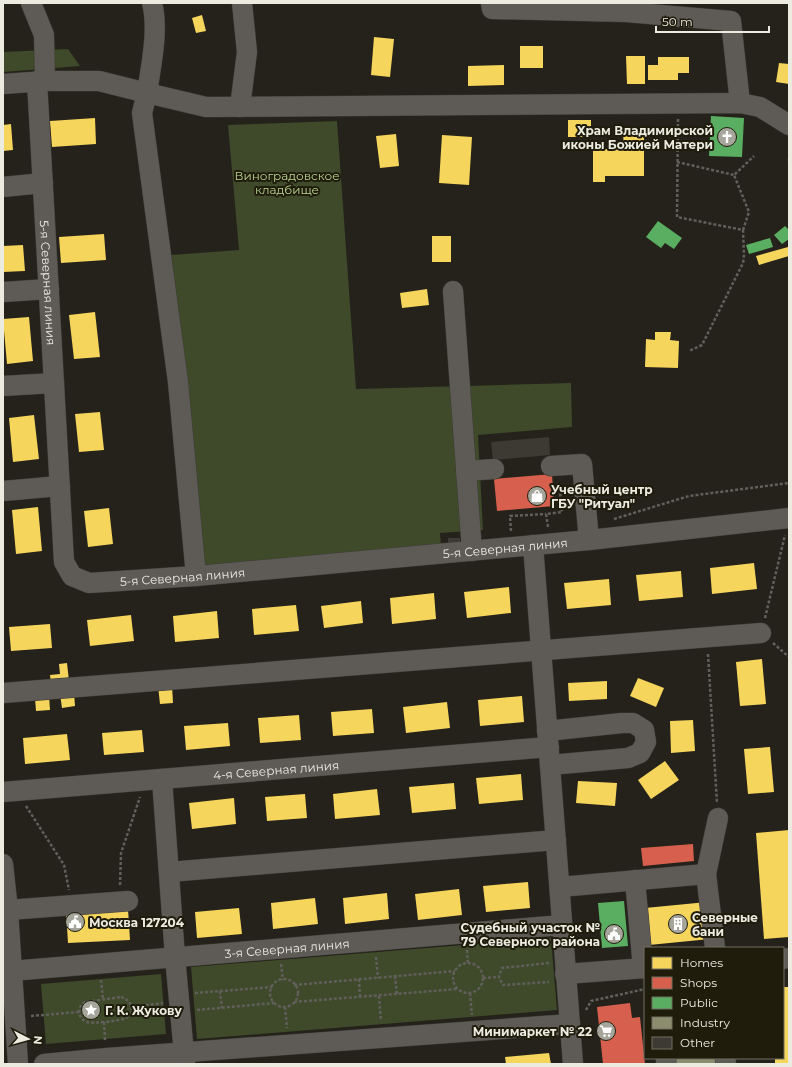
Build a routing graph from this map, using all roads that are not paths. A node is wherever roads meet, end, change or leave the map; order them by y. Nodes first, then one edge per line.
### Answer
1 (31, 3) edge
2 (152, 3) edge
3 (242, 3) edge
4 (491, 3) edge
5 (41, 81) junction
6 (3, 84) edge
7 (147, 93) junction
8 (740, 103) junction
9 (240, 107) junction
10 (789, 125) edge
11 (43, 183) junction
12 (3, 187) edge
13 (49, 288) junction
14 (453, 291) dead end
15 (3, 292) edge
16 (54, 382) junction
17 (3, 386) edge
18 (554, 466) road end
19 (494, 469) dead end
20 (466, 471) junction
21 (60, 486) junction
22 (3, 491) edge
23 (788, 523) edge
24 (589, 540) junction
25 (541, 545) junction
26 (472, 551) junction
27 (196, 576) junction
28 (761, 633) road end
29 (541, 651) junction
30 (3, 693) edge
31 (549, 747) junction
32 (154, 779) junction
33 (9, 791) edge
34 (718, 818) road end
35 (556, 840) junction
36 (3, 864) edge
37 (169, 872) junction
38 (706, 874) junction
39 (635, 880) junction
40 (560, 887) junction
41 (124, 901) road end
42 (8, 910) junction
43 (562, 925) junction
44 (715, 947) edge
45 (175, 957) junction
46 (8, 967) edge
47 (644, 968) edge
48 (565, 972) junction
49 (570, 1024) junction
50 (184, 1058) edge
51 (18, 1064) edge
52 (44, 1064) edge
53 (573, 1064) edge

1 - 5 street, 5-я Северная линия
2 - 7 street
3 - 9 street
4 - 8 street
5 - 6 street
5 - 7 street
5 - 11 street, 5-я Северная линия
7 - 9 street
7 - 27 street
8 - 9 street
8 - 10 street
11 - 12 street
11 - 13 street, 5-я Северная линия
13 - 15 street
13 - 16 street, 5-я Северная линия
14 - 20 street
16 - 17 street
16 - 21 street, 5-я Северная линия
18 - 24 street
19 - 20 street
20 - 26 street
21 - 22 street
21 - 27 street, 5-я Северная линия
23 - 24 street, 5-я Северная линия
24 - 25 street, 5-я Северная линия
25 - 26 street, 5-я Северная линия
25 - 29 street
26 - 27 street, 5-я Северная линия
28 - 29 street
29 - 30 street
29 - 31 street
31 - 32 street, 4-я Северная линия
31 - 35 street
32 - 33 street, 4-я Северная линия
32 - 37 street
34 - 38 street
35 - 37 street
35 - 40 street
36 - 42 street
37 - 45 street
38 - 39 street
38 - 44 street
39 - 40 street
39 - 47 street
40 - 43 street
41 - 42 street
42 - 46 street
43 - 45 street, 3-я Северная линия
43 - 48 street
45 - 46 street, 3-я Северная линия
45 - 50 street
46 - 51 street
47 - 48 street
48 - 49 street
49 - 50 street
49 - 53 street
50 - 52 street

